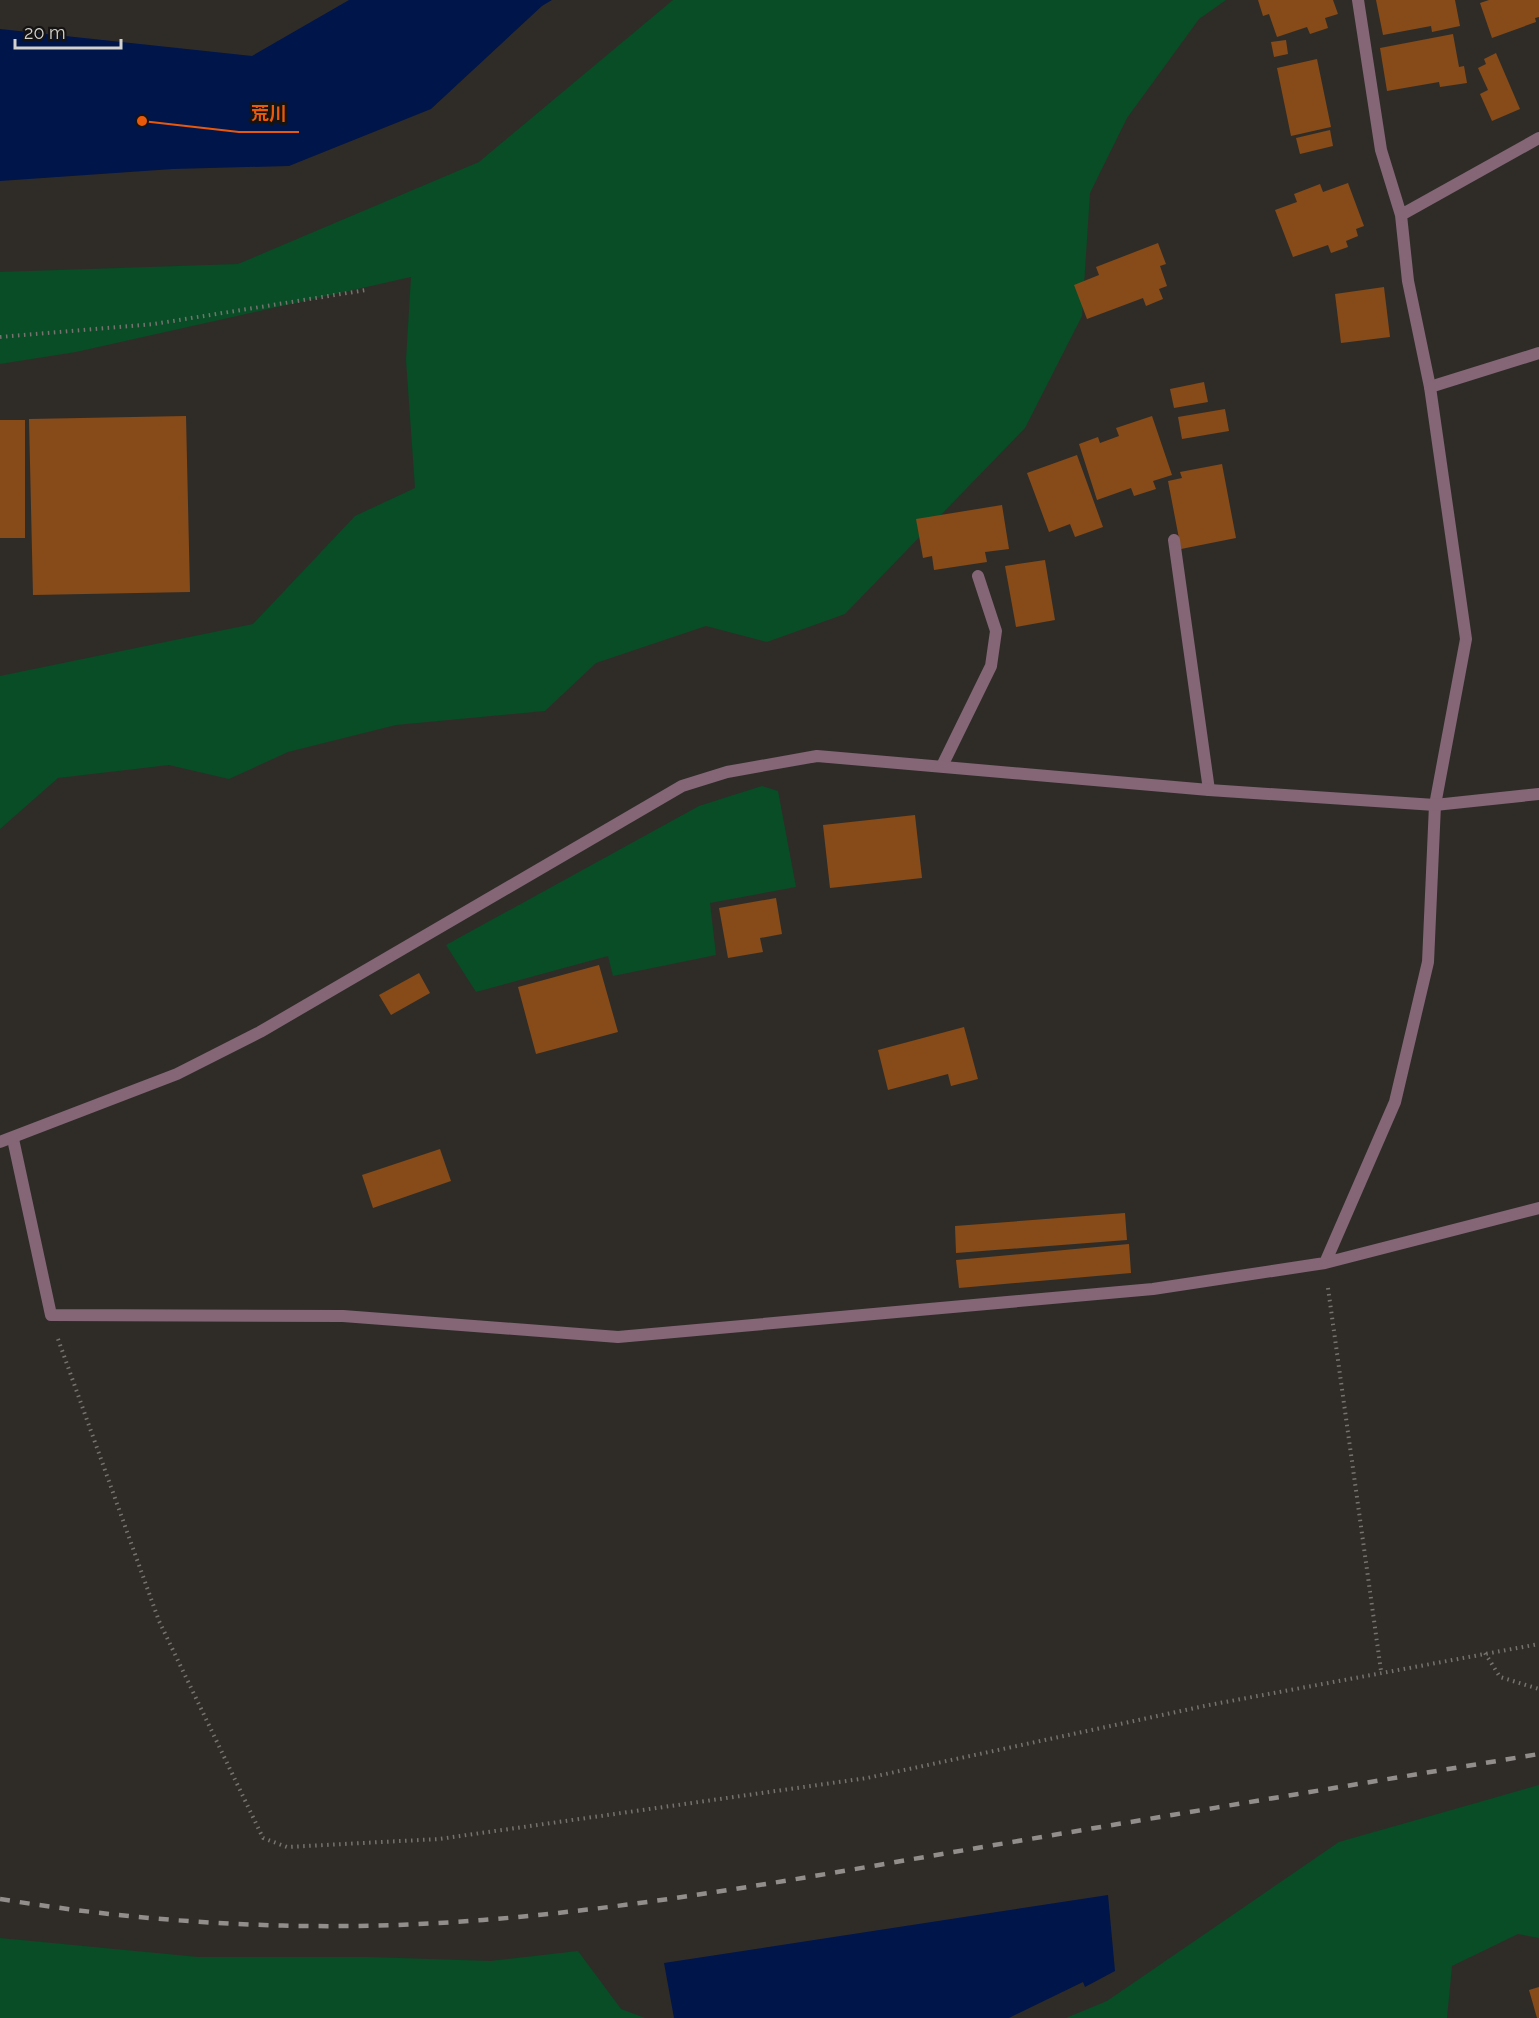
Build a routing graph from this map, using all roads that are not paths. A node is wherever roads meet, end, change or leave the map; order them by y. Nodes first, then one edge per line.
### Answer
1 (1358, 0) edge
2 (1539, 138) edge
3 (1401, 216) junction
4 (1539, 353) edge
5 (1430, 387) junction
6 (1174, 540) dead end
7 (978, 576) dead end
8 (942, 766) junction
9 (1209, 790) junction
10 (1539, 794) edge
11 (1435, 805) junction
12 (13, 1138) junction
13 (0, 1142) edge
14 (1539, 1208) edge
15 (1325, 1263) junction

1 - 3 street
2 - 3 street
3 - 5 street
4 - 5 street
5 - 11 street
6 - 9 street
7 - 8 street
8 - 9 street
8 - 12 street
9 - 11 street
10 - 11 street
11 - 15 street
12 - 13 street
12 - 15 street
14 - 15 street

